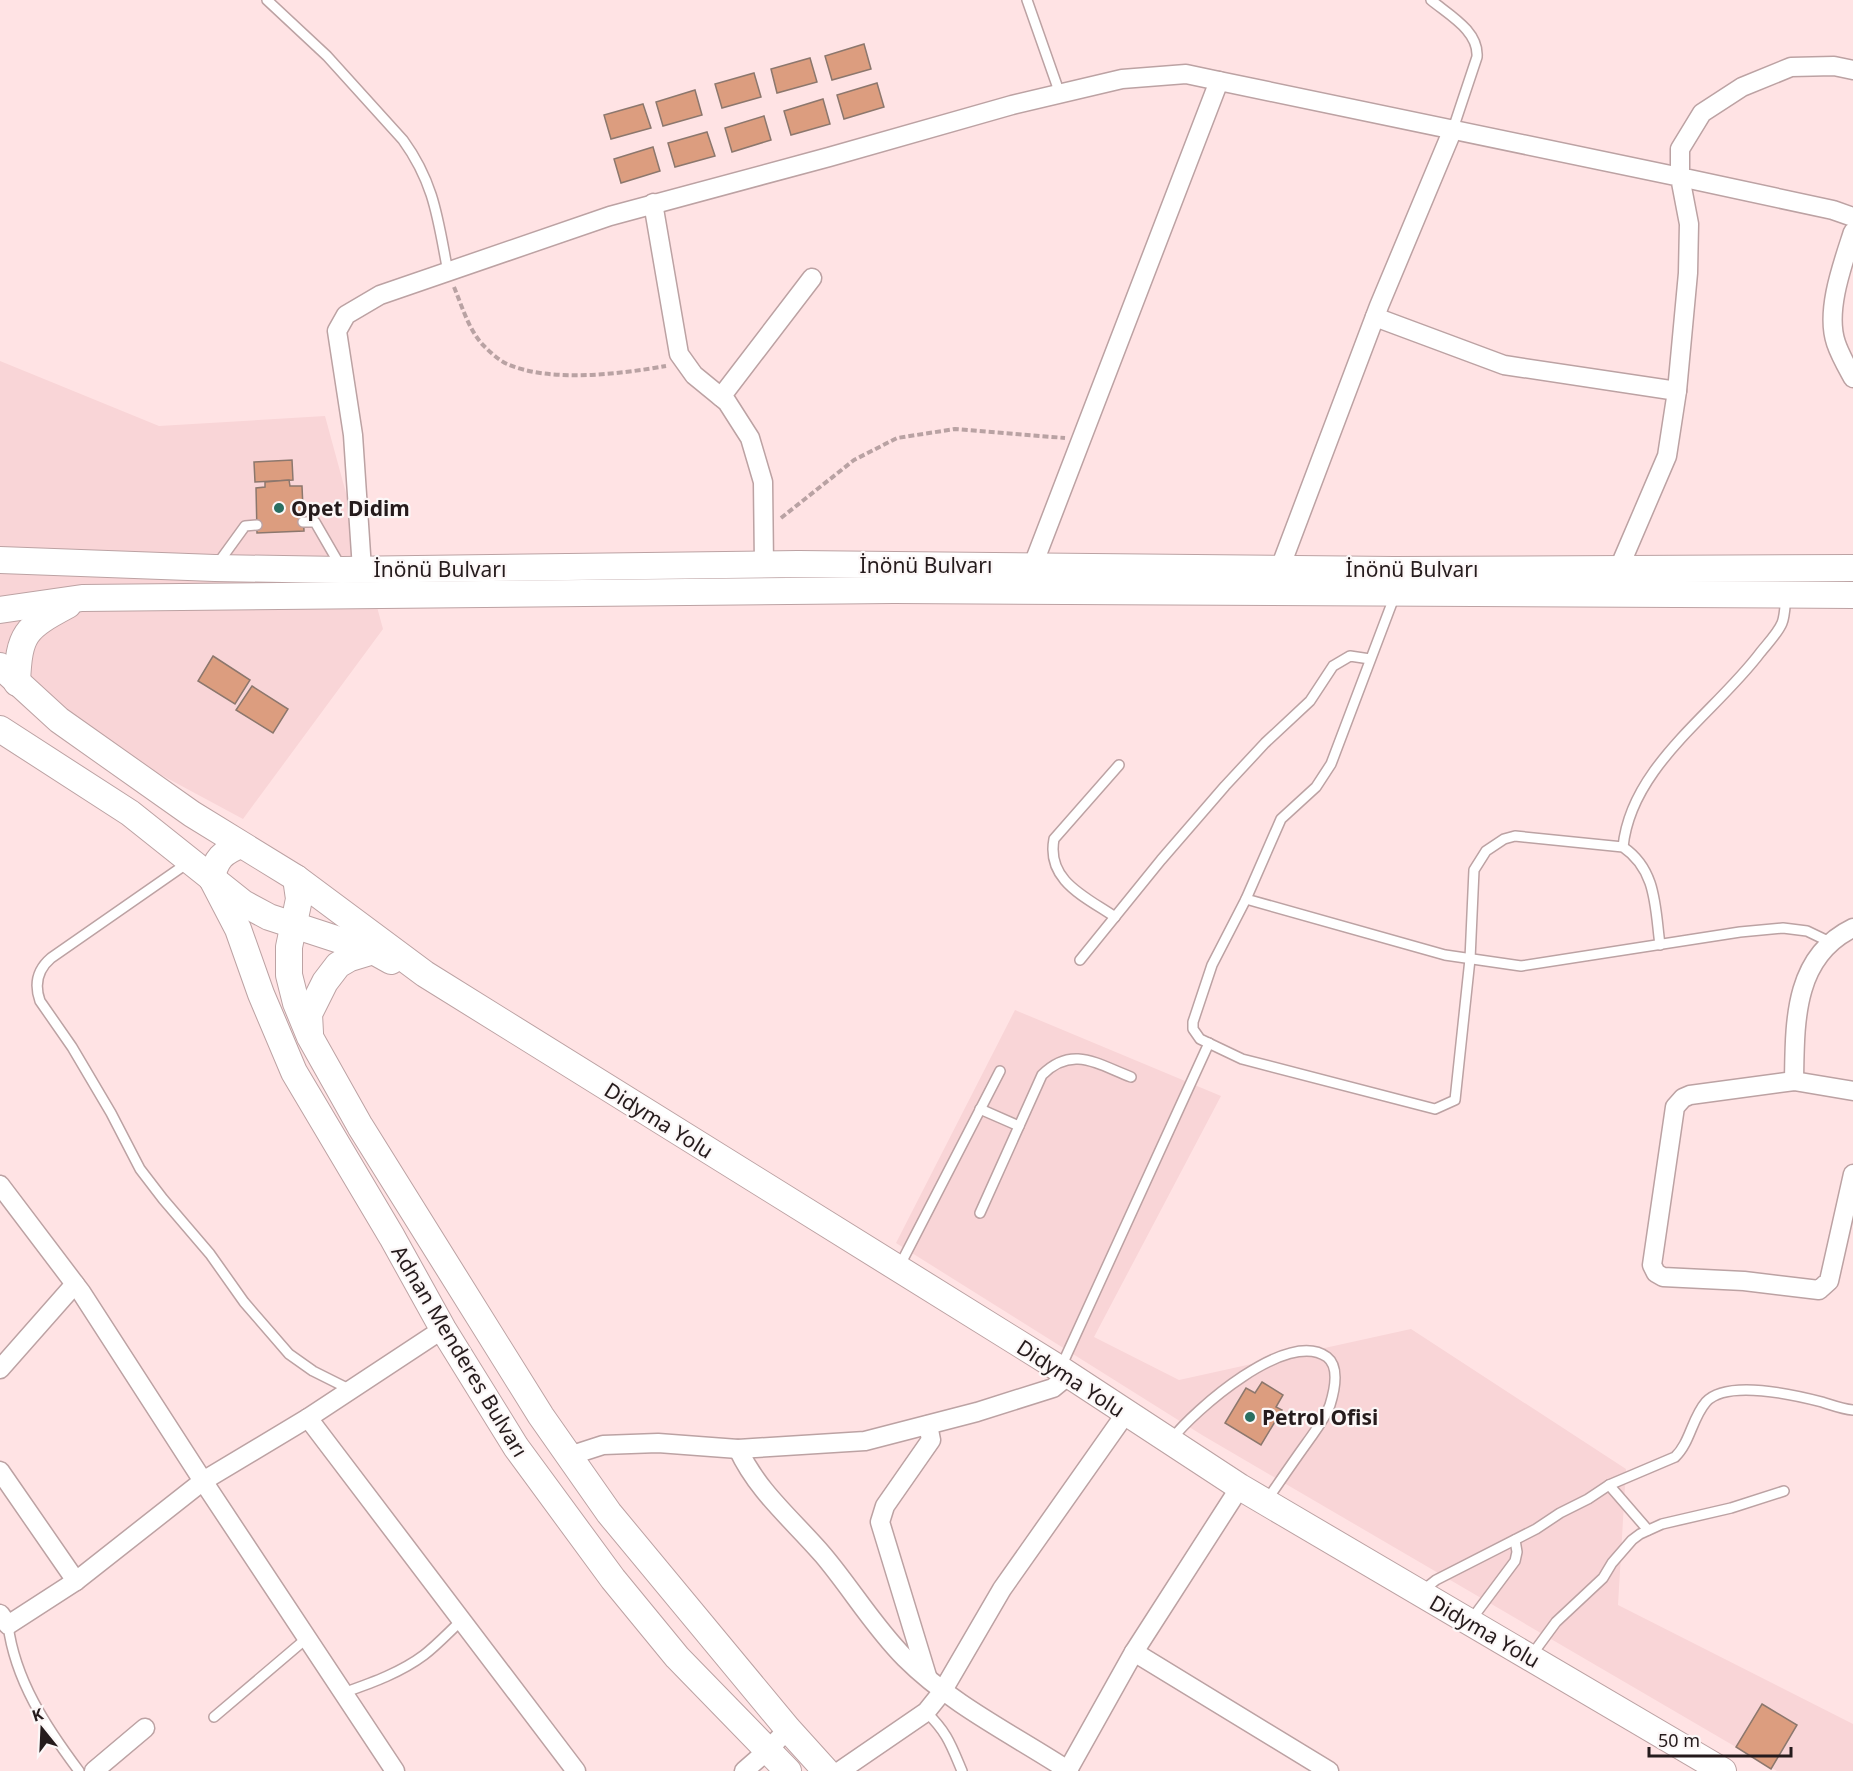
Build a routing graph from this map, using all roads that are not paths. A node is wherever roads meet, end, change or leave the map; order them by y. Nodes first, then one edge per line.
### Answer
1 (267, 0) edge
2 (1027, 0) edge
3 (1431, 0) edge
4 (1853, 70) edge
5 (1219, 81) junction
6 (1060, 94) junction
7 (1453, 129) junction
8 (1680, 177) junction
9 (653, 203) junction
10 (1853, 217) edge
11 (1853, 232) edge
12 (448, 272) junction
13 (812, 278) dead end
14 (1375, 317) junction
15 (1852, 373) edge
16 (1677, 391) junction
17 (721, 397) junction
18 (303, 522) dead end
19 (257, 525) dead end
20 (0, 560) edge
21 (764, 565) junction
22 (1033, 565) junction
23 (214, 568) junction
24 (1280, 568) junction
25 (1619, 568) junction
26 (1853, 568) edge
27 (352, 569) junction
28 (1396, 593) junction
29 (1786, 595) junction
30 (1853, 595) edge
31 (82, 598) junction
32 (0, 610) edge
33 (1370, 659) junction
34 (9, 674) edge
35 (0, 729) edge
36 (1119, 765) dead end
37 (241, 845) junction
38 (1623, 847) junction
39 (191, 861) junction
40 (296, 878) junction
41 (212, 879) junction
42 (1246, 899) junction
43 (1115, 917) junction
44 (294, 925) junction
45 (1853, 928) edge
46 (1830, 942) junction
47 (1660, 945) junction
48 (373, 951) junction
49 (1470, 959) junction
50 (1080, 960) dead end
51 (425, 974) junction
52 (310, 1037) junction
53 (1209, 1043) junction
54 (1000, 1071) dead end
55 (1131, 1077) dead end
56 (1794, 1081) junction
57 (1853, 1091) edge
58 (980, 1109) junction
59 (1019, 1126) junction
60 (1853, 1174) edge
61 (0, 1185) edge
62 (980, 1212) dead end
63 (898, 1269) junction
64 (75, 1284) junction
65 (443, 1329) junction
66 (0, 1369) edge
67 (1064, 1372) junction
68 (349, 1389) junction
69 (1853, 1410) edge
70 (1126, 1413) junction
71 (308, 1418) junction
72 (928, 1425) junction
73 (1169, 1442) junction
74 (738, 1449) junction
75 (569, 1456) junction
76 (0, 1471) edge
77 (203, 1481) junction
78 (1609, 1485) junction
79 (1240, 1487) junction
80 (1784, 1491) dead end
81 (1265, 1502) junction
82 (1648, 1530) junction
83 (1515, 1540) junction
84 (76, 1581) junction
85 (1420, 1593) junction
86 (4, 1619) edge
87 (462, 1620) junction
88 (1470, 1622) junction
89 (307, 1638) junction
90 (1134, 1652) junction
91 (1530, 1658) junction
92 (928, 1677) junction
93 (343, 1692) junction
94 (942, 1692) junction
95 (926, 1712) junction
96 (214, 1717) dead end
97 (145, 1728) dead end
98 (788, 1729) junction
99 (768, 1750) junction
100 (1696, 1764) edge
101 (1069, 1770) edge
102 (79, 1771) edge
103 (94, 1771) edge
104 (396, 1771) edge
105 (576, 1771) edge
106 (744, 1771) edge
107 (788, 1771) edge
108 (826, 1771) edge
109 (840, 1771) edge
110 (962, 1771) edge
111 (1329, 1771) edge
112 (1723, 1771) edge

1 - 12 lane
2 - 6 lane
3 - 7 lane
4 - 8 street
5 - 6 street
5 - 7 street
5 - 22 street
6 - 9 street
7 - 8 street
7 - 14 street
8 - 10 street
8 - 16 street
9 - 12 street
9 - 17 street
11 - 15 street
12 - 27 street
13 - 17 street
14 - 16 street
14 - 24 street
16 - 25 street
17 - 21 street
18 - 27 lane
19 - 23 lane
20 - 23 main road, İnönü Bulvarı
21 - 22 main road, İnönü Bulvarı
21 - 27 main road, İnönü Bulvarı
22 - 24 main road, İnönü Bulvarı
23 - 27 main road, İnönü Bulvarı
24 - 25 main road, İnönü Bulvarı
25 - 26 main road, İnönü Bulvarı
28 - 29 main road, İnönü Bulvarı
28 - 31 main road, İnönü Bulvarı
28 - 33 lane
29 - 30 main road, İnönü Bulvarı
29 - 38 lane
31 - 32 main road, İnönü Bulvarı
31 - 34 main road
33 - 42 lane
33 - 43 lane
34 - 37 main road
35 - 39 main road
36 - 43 lane
37 - 40 main road
37 - 41 main road
38 - 47 lane
38 - 49 lane
39 - 41 main road
39 - 68 lane
40 - 44 main road, Adnan Menderes Bulvarı
40 - 51 main road
41 - 44 main road
41 - 65 main road, Adnan Menderes Bulvarı
42 - 49 lane
42 - 53 lane
43 - 50 lane
44 - 48 main road
44 - 52 main road, Adnan Menderes Bulvarı
45 - 46 street
46 - 47 lane
46 - 56 street
47 - 49 lane
48 - 51 main road
48 - 52 main road
49 - 53 lane
51 - 63 main road, Didyma Yolu
52 - 75 main road, Adnan Menderes Bulvarı
53 - 67 lane
54 - 58 lane
55 - 59 lane
56 - 57 street
56 - 60 street
58 - 59 lane
58 - 63 lane
59 - 62 lane
61 - 64 street
63 - 67 main road, Didyma Yolu
64 - 66 street
64 - 77 street
65 - 68 street
65 - 99 main road, Adnan Menderes Bulvarı
67 - 70 main road, Didyma Yolu
67 - 72 street
68 - 71 street
69 - 78 lane
70 - 73 main road, Didyma Yolu
70 - 94 street
71 - 77 street
71 - 87 street
72 - 74 street
72 - 92 street
73 - 79 main road, Didyma Yolu
73 - 81 lane
74 - 75 street
74 - 92 street
75 - 98 main road, Adnan Menderes Bulvarı
76 - 84 street
77 - 84 street
77 - 89 street
78 - 82 lane
78 - 83 lane
79 - 81 main road, Didyma Yolu
79 - 90 street
80 - 82 lane
81 - 85 main road, Didyma Yolu
82 - 91 lane
83 - 85 lane
83 - 88 lane
84 - 86 street
85 - 88 main road, Didyma Yolu
86 - 102 lane
87 - 93 lane
87 - 105 street
88 - 91 main road, Didyma Yolu
89 - 93 street
89 - 96 lane
90 - 101 street
90 - 111 street
91 - 100 main road, Didyma Yolu
92 - 94 street
93 - 104 street
94 - 95 street
94 - 101 street
95 - 109 street
95 - 110 lane
97 - 103 street
98 - 99 street
98 - 108 main road, Adnan Menderes Bulvarı
99 - 106 street
99 - 107 main road, Adnan Menderes Bulvarı
100 - 112 main road, Didyma Yolu

